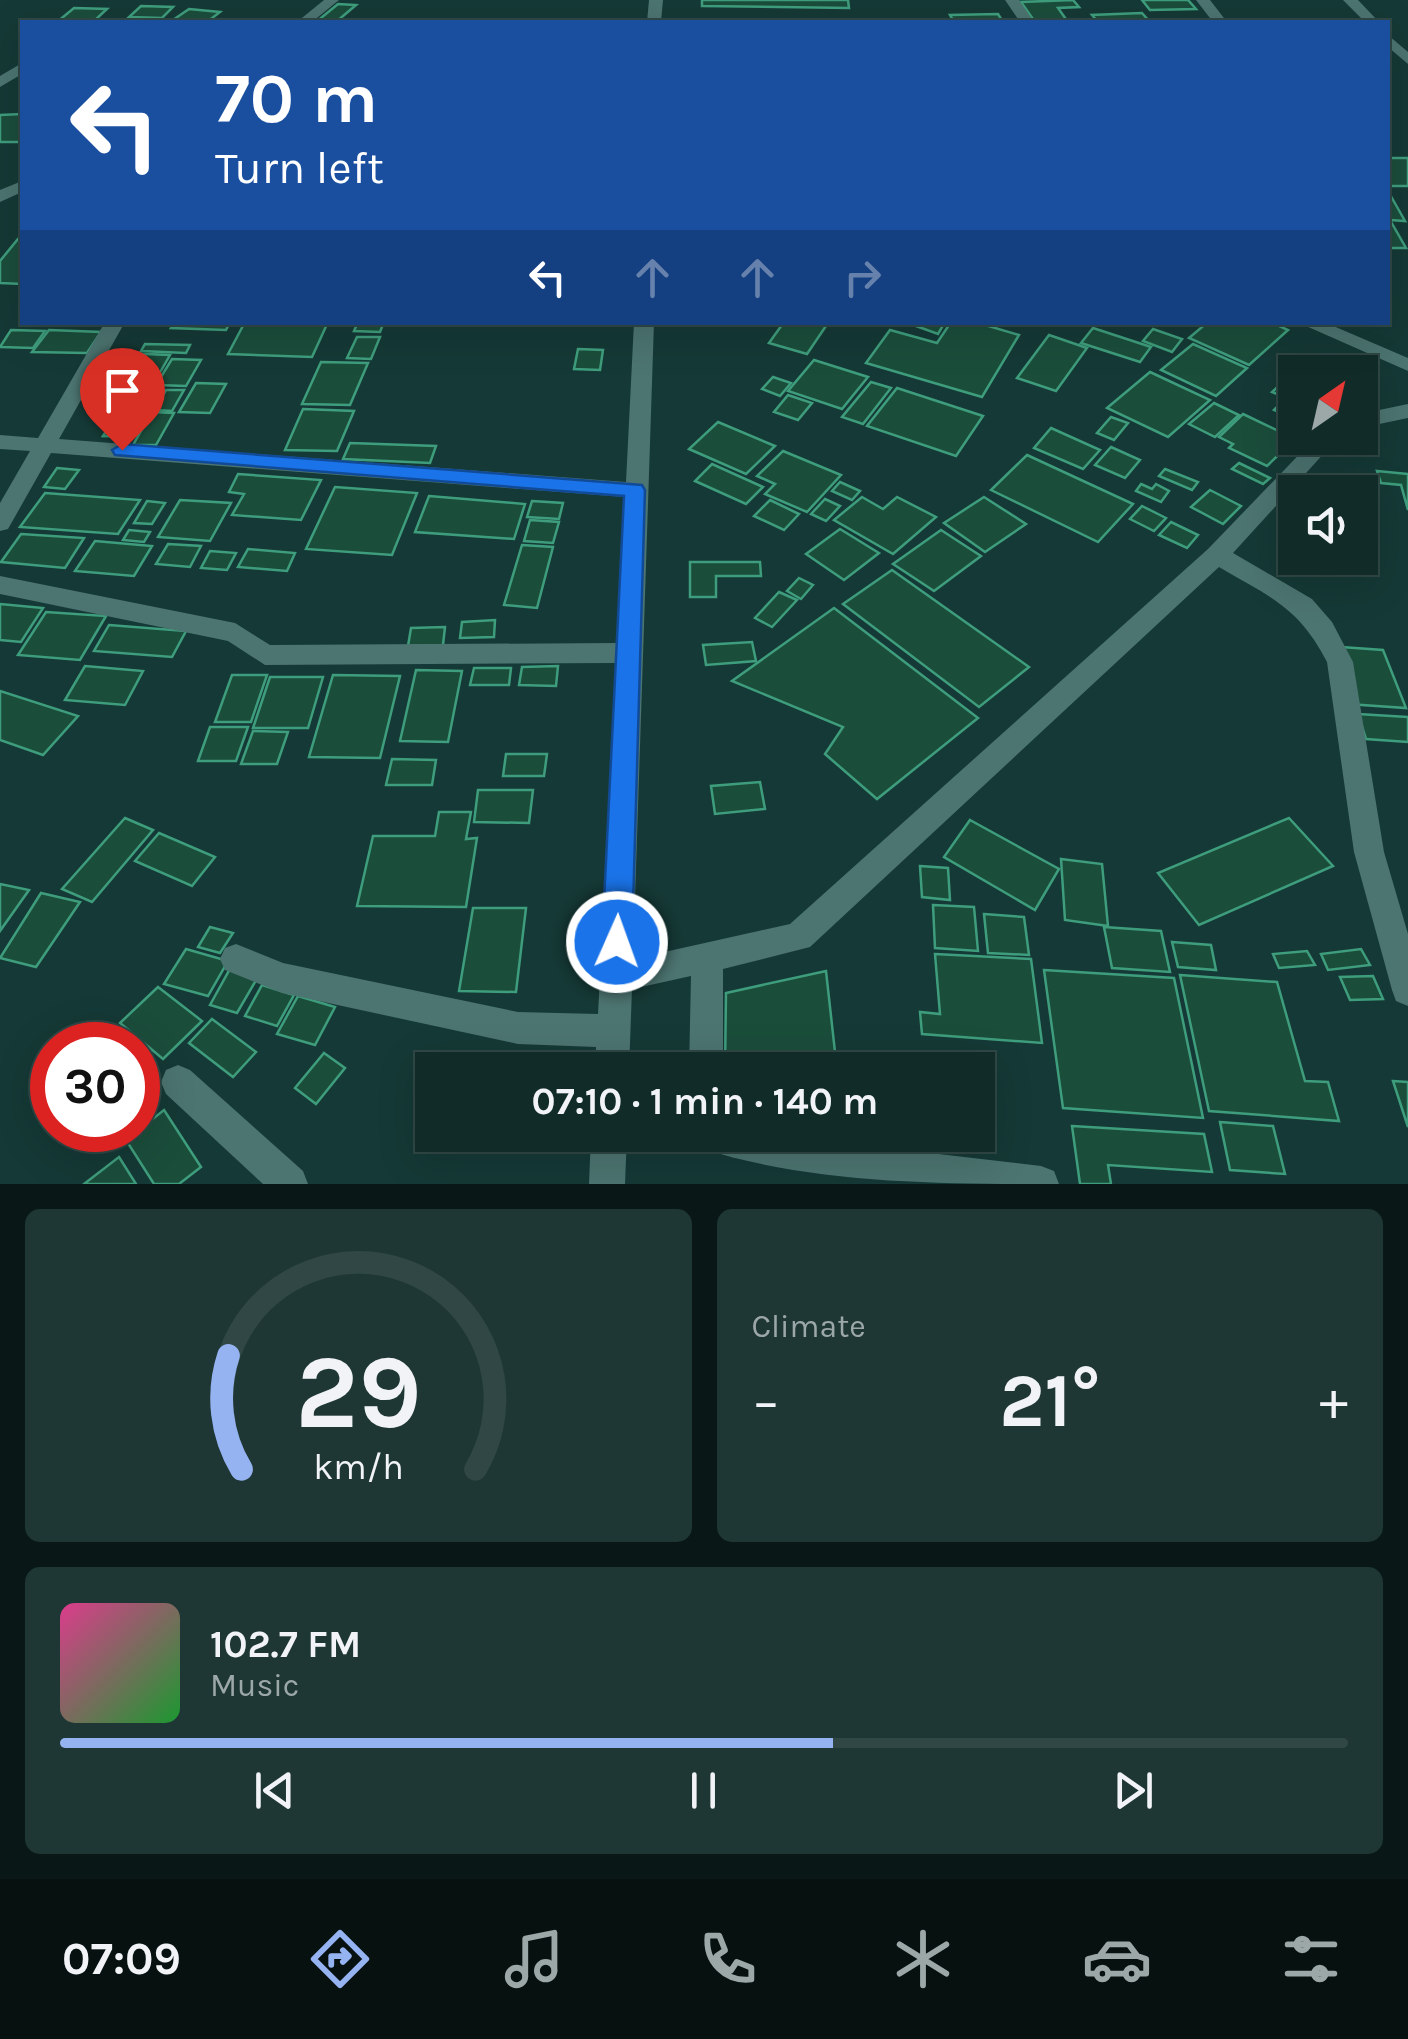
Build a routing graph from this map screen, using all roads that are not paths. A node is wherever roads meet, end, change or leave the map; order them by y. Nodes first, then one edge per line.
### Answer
1 (332, 0) edge
2 (1203, 0) edge
3 (1350, 0) edge
4 (307, 20) edge
5 (1218, 20) edge
6 (1370, 20) edge
7 (1390, 41) edge
8 (1408, 60) edge
9 (20, 68) edge
10 (0, 83) edge
11 (113, 325) edge
12 (644, 325) edge
13 (1313, 325) edge
14 (1408, 365) edge
15 (1408, 411) edge
16 (1378, 417) edge
17 (0, 442) edge
18 (43, 444) junction
19 (1311, 455) edge
20 (634, 490) junction
21 (0, 523) edge
22 (1217, 554) junction
23 (0, 586) edge
24 (630, 653) junction
25 (707, 958) junction
26 (236, 960) dead end
27 (615, 978) junction
28 (1408, 990) edge
29 (613, 1032) junction
30 (612, 1052) edge
31 (706, 1052) edge
32 (178, 1082) dead end
33 (608, 1152) edge
34 (764, 1152) edge
35 (290, 1184) edge
36 (607, 1184) edge
37 (1041, 1184) edge

1 - 4 street
2 - 5 street
3 - 6 street
7 - 8 street
9 - 10 street
11 - 18 street
12 - 20 street
13 - 14 street
15 - 16 street
17 - 18 street
18 - 20 street
18 - 21 street
19 - 22 street
20 - 24 street
22 - 25 street
22 - 28 street
23 - 24 street
24 - 27 street
25 - 27 street
25 - 31 street
26 - 29 street
27 - 29 street
29 - 30 street
32 - 35 street
33 - 36 street
34 - 37 street

